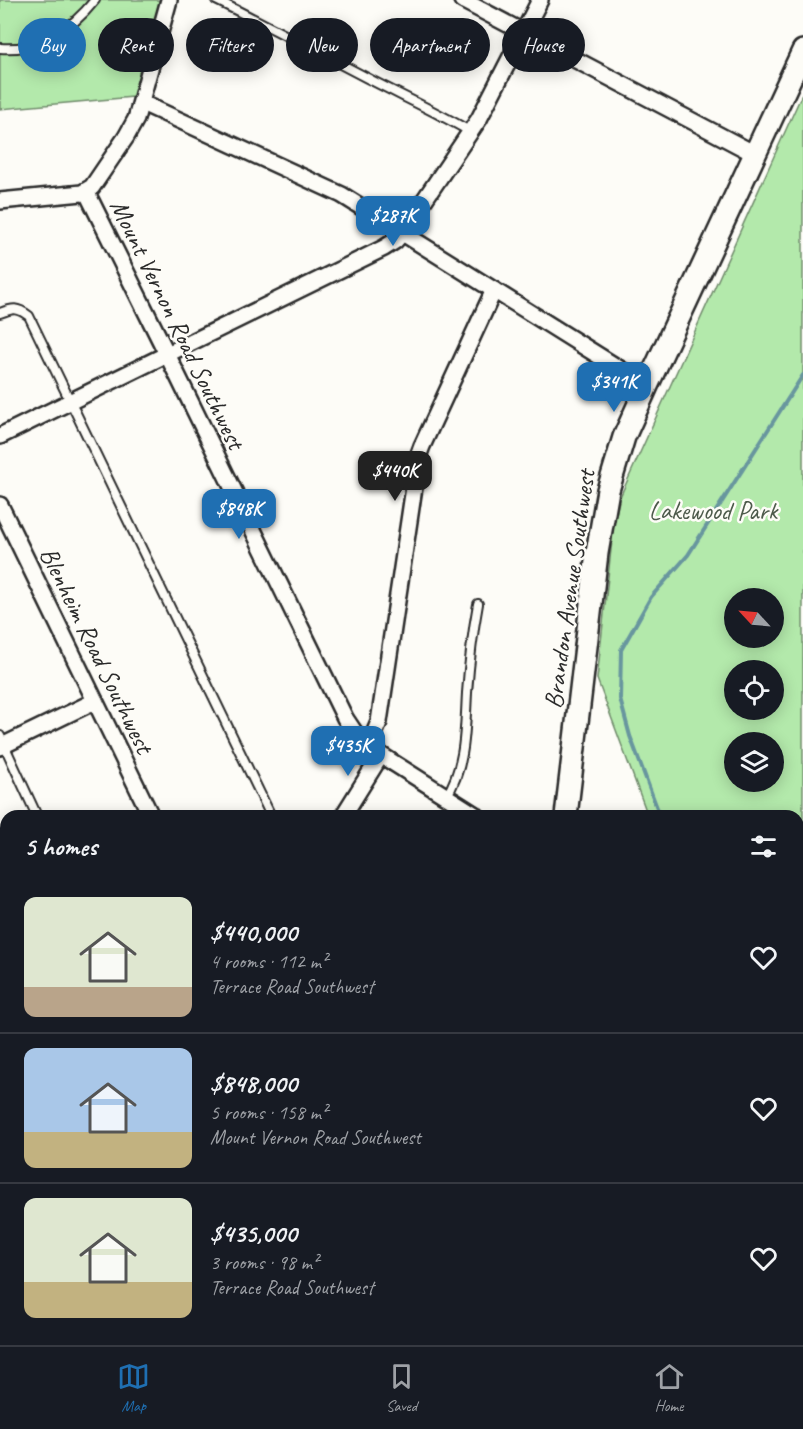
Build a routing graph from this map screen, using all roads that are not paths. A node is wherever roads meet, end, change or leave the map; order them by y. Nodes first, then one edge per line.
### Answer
1 (94, 0) edge
2 (169, 0) edge
3 (216, 0) edge
4 (462, 0) edge
5 (540, 0) edge
6 (531, 18) edge
7 (502, 21) edge
8 (0, 48) edge
9 (803, 51) edge
10 (585, 64) edge
11 (503, 72) edge
12 (142, 104) junction
13 (471, 132) junction
14 (755, 154) junction
15 (86, 191) junction
16 (0, 201) edge
17 (402, 233) junction
18 (495, 290) junction
19 (0, 314) edge
20 (167, 354) junction
21 (647, 386) junction
22 (69, 402) junction
23 (0, 436) edge
24 (0, 504) edge
25 (478, 604) dead end
26 (95, 701) junction
27 (2, 743) edge
28 (367, 744) junction
29 (381, 755) junction
30 (446, 797) junction
31 (34, 810) edge
32 (148, 810) edge
33 (268, 810) edge
34 (347, 810) edge
35 (464, 810) edge
36 (567, 810) edge

1 - 8 lane
2 - 12 street
3 - 13 lane
4 - 7 street
5 - 6 street
9 - 14 main road, Brandon Avenue Southwest
10 - 14 street
11 - 13 street
12 - 15 street
12 - 17 street
13 - 17 street
14 - 21 main road, Brandon Avenue Southwest
15 - 16 street
15 - 20 street, Mount Vernon Road Southwest
17 - 18 street
17 - 20 street
18 - 21 street
18 - 28 street
19 - 22 lane
20 - 22 street
20 - 28 street, Mount Vernon Road Southwest
21 - 36 main road, Brandon Avenue Southwest
22 - 23 street
22 - 33 lane
24 - 26 street, Blenheim Road Southwest
25 - 30 lane
26 - 27 street
26 - 32 street, Blenheim Road Southwest
27 - 31 lane
28 - 29 street, Mount Vernon Road Southwest
29 - 30 street, Mount Vernon Road Southwest
29 - 34 street
30 - 35 street, Mount Vernon Road Southwest

